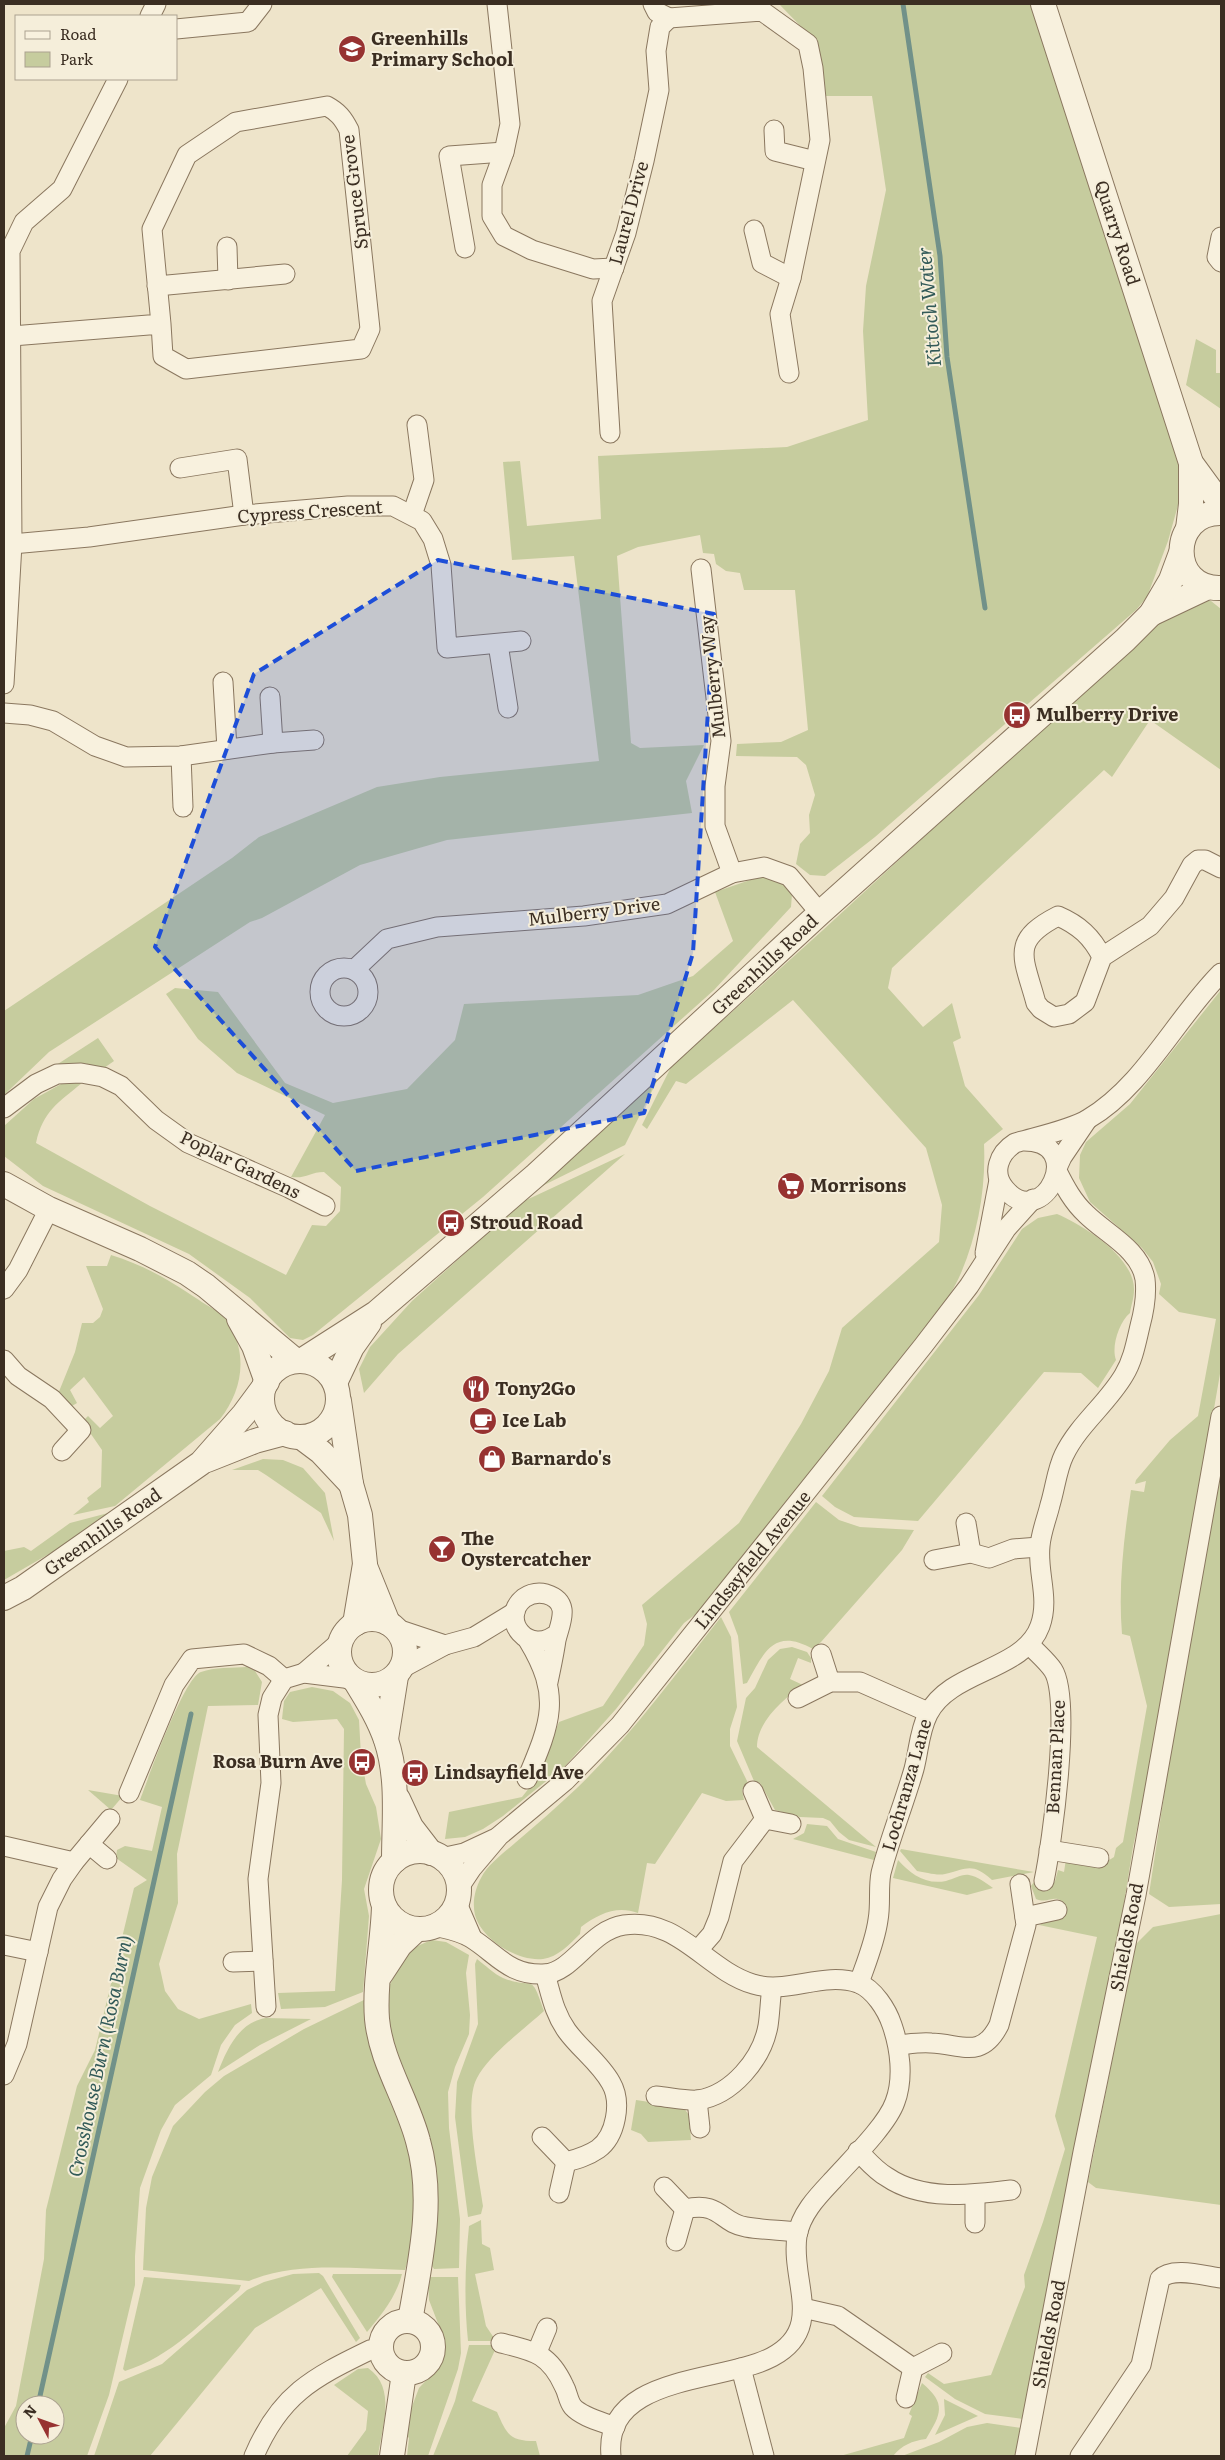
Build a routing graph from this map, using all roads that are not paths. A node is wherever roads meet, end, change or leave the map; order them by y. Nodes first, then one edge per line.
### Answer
1 (262, 4) edge
2 (497, 4) edge
3 (653, 4) edge
4 (1043, 4) edge
5 (763, 7) edge
6 (669, 18) junction
7 (178, 30) edge
8 (117, 80) edge
9 (774, 130) dead end
10 (504, 152) junction
11 (816, 161) junction
12 (754, 230) dead end
13 (1221, 237) edge
14 (227, 247) dead end
15 (465, 248) dead end
16 (1221, 262) edge
17 (614, 268) junction
18 (285, 274) dead end
19 (791, 278) junction
20 (228, 280) junction
21 (157, 286) junction
22 (161, 324) junction
23 (12, 336) junction
24 (790, 372) dead end
25 (417, 425) dead end
26 (610, 433) dead end
27 (8, 451) edge
28 (1191, 463) junction
29 (180, 468) dead end
30 (1221, 504) edge
31 (1221, 513) edge
32 (244, 515) junction
33 (412, 515) junction
34 (1188, 529) junction
35 (12, 544) junction
36 (1181, 553) junction
37 (701, 569) dead end
38 (1216, 590) edge
39 (1151, 614) junction
40 (521, 641) dead end
41 (498, 644) junction
42 (223, 682) dead end
43 (4, 684) edge
44 (270, 697) dead end
45 (508, 708) dead end
46 (4, 713) edge
47 (314, 740) dead end
48 (273, 743) junction
49 (227, 749) junction
50 (181, 756) junction
51 (183, 808) dead end
52 (1221, 868) edge
53 (732, 873) junction
54 (820, 914) junction
55 (1102, 958) junction
56 (354, 970) dead end
57 (1221, 973) edge
58 (4, 1108) edge
59 (1087, 1120) junction
60 (1023, 1141) junction
61 (1057, 1170) junction
62 (999, 1180) junction
63 (4, 1184) edge
64 (1036, 1198) junction
65 (325, 1206) dead end
66 (49, 1209) junction
67 (1086, 1214) junction
68 (983, 1262) junction
69 (4, 1289) edge
70 (236, 1313) junction
71 (376, 1313) junction
72 (4, 1360) edge
73 (298, 1361) junction
74 (265, 1384) junction
75 (337, 1391) junction
76 (1221, 1416) edge
77 (293, 1435) junction
78 (62, 1451) dead end
79 (200, 1463) junction
80 (351, 1484) junction
81 (966, 1522) dead end
82 (1040, 1547) junction
83 (971, 1553) junction
84 (934, 1560) dead end
85 (365, 1564) junction
86 (4, 1598) edge
87 (515, 1612) junction
88 (392, 1626) junction
89 (348, 1632) junction
90 (558, 1633) junction
91 (474, 1637) junction
92 (525, 1637) junction
93 (445, 1645) junction
94 (1030, 1645) junction
95 (821, 1654) dead end
96 (399, 1672) junction
97 (304, 1673) junction
98 (284, 1679) junction
99 (354, 1680) junction
100 (548, 1682) junction
101 (830, 1682) junction
102 (798, 1698) dead end
103 (928, 1712) junction
104 (386, 1739) junction
105 (527, 1779) dead end
106 (753, 1792) dead end
107 (129, 1793) dead end
108 (395, 1793) junction
109 (110, 1819) dead end
110 (765, 1819) junction
111 (791, 1824) dead end
112 (499, 1836) junction
113 (89, 1844) junction
114 (4, 1846) edge
115 (1049, 1850) junction
116 (436, 1856) junction
117 (1100, 1858) dead end
118 (107, 1859) dead end
119 (394, 1861) junction
120 (74, 1862) junction
121 (1044, 1881) dead end
122 (1020, 1884) dead end
123 (457, 1895) junction
124 (384, 1906) junction
125 (1057, 1910) dead end
126 (1025, 1917) junction
127 (426, 1927) junction
128 (472, 1938) junction
129 (4, 1945) edge
130 (698, 1950) junction
131 (38, 1952) junction
132 (264, 1961) junction
133 (233, 1962) dead end
134 (545, 1974) junction
135 (379, 1978) junction
136 (859, 1983) junction
137 (772, 1988) junction
138 (266, 2007) dead end
139 (899, 2045) junction
140 (4, 2075) edge
141 (656, 2096) dead end
142 (697, 2100) junction
143 (700, 2128) dead end
144 (542, 2137) dead end
145 (858, 2151) junction
146 (566, 2162) junction
147 (664, 2186) dead end
148 (1011, 2190) dead end
149 (559, 2193) dead end
150 (975, 2195) junction
151 (685, 2209) junction
152 (975, 2223) dead end
153 (798, 2232) junction
154 (676, 2241) dead end
155 (1221, 2278) edge
156 (803, 2308) junction
157 (410, 2321) junction
158 (547, 2328) dead end
159 (501, 2343) dead end
160 (381, 2349) junction
161 (537, 2352) junction
162 (942, 2353) dead end
163 (741, 2368) junction
164 (913, 2368) junction
165 (404, 2373) junction
166 (906, 2398) dead end
167 (615, 2427) junction
168 (254, 2456) edge
169 (392, 2456) edge
170 (611, 2456) edge
171 (764, 2456) edge
172 (1025, 2456) edge
173 (1080, 2456) edge

1 - 7 street
2 - 10 street
3 - 6 street
4 - 28 street, Quarry Road
5 - 6 street
5 - 11 street
6 - 17 street, Laurel Drive
8 - 23 street
9 - 11 street
10 - 15 street
10 - 17 street
11 - 19 street
12 - 19 street
13 - 16 street
14 - 20 street
17 - 26 street, Laurel Drive
18 - 20 street
19 - 24 street
20 - 21 street
21 - 22 street, Spruce Grove
21 - 22 street, Spruce Grove
22 - 23 street
23 - 27 street
25 - 33 street
27 - 35 street
28 - 30 street, Quarry Road
28 - 34 street, Quarry Road
29 - 32 street
31 - 34 street
32 - 33 street, Cypress Crescent
32 - 35 street, Cypress Crescent
33 - 41 street, Cypress Crescent
34 - 36 street, Quarry Road
35 - 43 street
36 - 38 street
36 - 39 street, Greenhills Road
37 - 53 street, Mulberry Way
38 - 39 street, Greenhills Road
39 - 54 street, Greenhills Road
40 - 41 street, Cypress Crescent
41 - 45 street
42 - 49 street
44 - 48 street
46 - 50 street
47 - 48 street
48 - 49 street
49 - 50 street
50 - 51 street
52 - 55 street
53 - 54 street, Mulberry Drive
53 - 56 street, Mulberry Drive
54 - 71 street, Greenhills Road
55 - 55 street
57 - 59 street, Lindsayfield Avenue
58 - 65 street, Poplar Gardens
59 - 60 street, Lindsayfield Avenue
59 - 61 street, Lindsayfield Avenue
60 - 61 street
60 - 62 street, Lindsayfield Avenue
61 - 64 street, Lindsayfield Avenue
61 - 67 street
62 - 64 street
62 - 68 street, Lindsayfield Avenue
63 - 66 street
64 - 67 street
64 - 68 street, Lindsayfield Avenue
66 - 69 street
66 - 70 street
67 - 82 street
68 - 112 street, Lindsayfield Avenue
70 - 73 street
70 - 74 street
71 - 73 street, Greenhills Road
71 - 75 street, Greenhills Road
72 - 78 street
73 - 74 street
73 - 75 street
74 - 77 street
74 - 79 street, Greenhills Road
75 - 77 street
75 - 80 street
76 - 172 street, Shields Road
77 - 79 street, Greenhills Road
77 - 80 street
79 - 86 street, Greenhills Road
80 - 85 street
81 - 83 street
82 - 83 street
82 - 94 street
83 - 84 street
85 - 88 street
85 - 89 street
87 - 90 street
87 - 91 street
87 - 92 street
88 - 89 street
88 - 93 street
88 - 96 street
89 - 97 street
89 - 99 street
90 - 92 street
90 - 100 street
91 - 92 street
91 - 93 street
92 - 100 street
93 - 96 street
94 - 103 street, Lochranza Lane
94 - 115 street, Bennan Place
95 - 101 street
96 - 99 street
96 - 104 street
97 - 98 street
97 - 99 street
98 - 107 street
98 - 132 street
99 - 104 street
100 - 105 street
101 - 102 street
101 - 103 street
103 - 136 street, Lochranza Lane
104 - 108 street
106 - 110 street
108 - 116 street
108 - 119 street
109 - 113 street
110 - 111 street
110 - 130 street
112 - 116 street, Lindsayfield Avenue
112 - 123 street, Lindsayfield Avenue
113 - 118 street
113 - 120 street
114 - 120 street
115 - 117 street
115 - 121 street, Bennan Place
116 - 119 street
116 - 123 street
119 - 124 street
120 - 131 street
122 - 126 street
123 - 127 street
123 - 128 street
124 - 127 street
124 - 135 street
125 - 126 street
126 - 139 street
127 - 128 street
127 - 135 street
128 - 134 street
129 - 131 street
130 - 134 street
130 - 137 street
131 - 140 street
132 - 133 street
132 - 138 street
134 - 146 street
135 - 157 street
136 - 137 street
136 - 139 street
137 - 142 street
139 - 145 street
141 - 142 street
142 - 143 street
144 - 146 street
145 - 150 street
145 - 153 street
146 - 149 street
147 - 151 street
148 - 150 street
150 - 152 street
151 - 153 street
151 - 154 street
153 - 156 street
155 - 173 street
156 - 163 street
156 - 164 street
157 - 160 street
157 - 165 street
158 - 161 street
159 - 161 street
160 - 165 street
160 - 168 street
161 - 167 street
162 - 164 street
163 - 167 street
163 - 171 street
164 - 166 street
165 - 169 street
167 - 170 street

